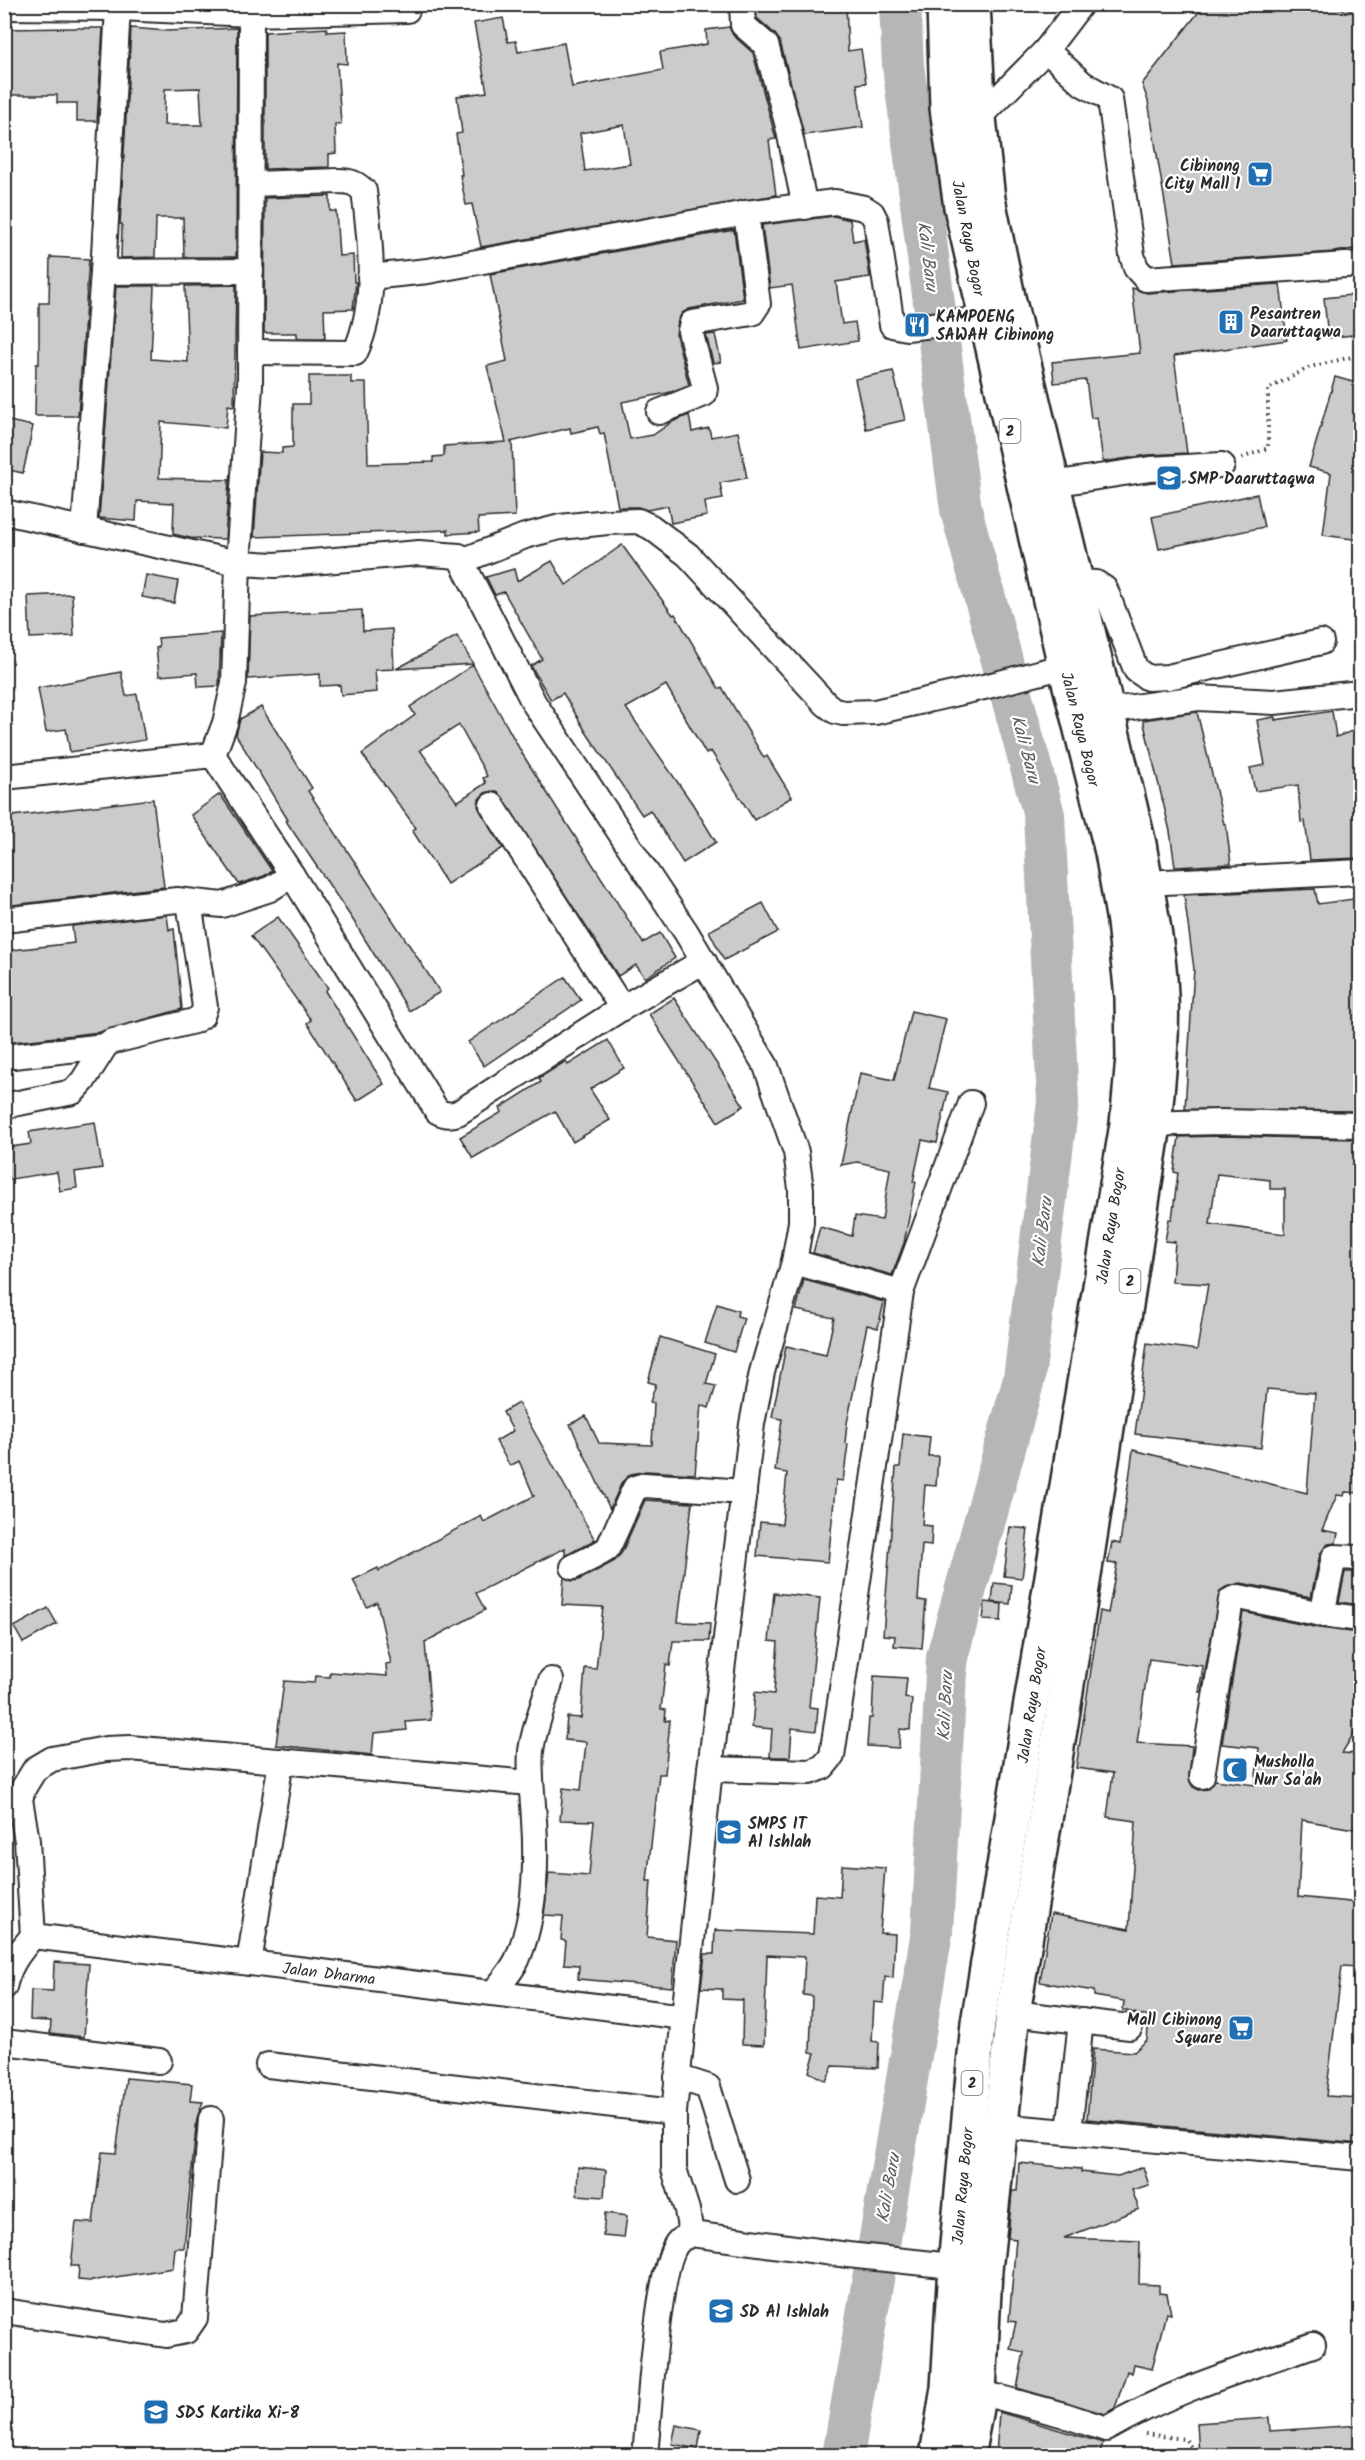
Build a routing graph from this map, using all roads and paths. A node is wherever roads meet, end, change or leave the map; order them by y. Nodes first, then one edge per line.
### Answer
1 (742, 4) edge
2 (944, 4) edge
3 (973, 4) edge
4 (1081, 4) edge
5 (4, 7) edge
6 (118, 8) junction
7 (407, 10) dead end
8 (251, 14) junction
9 (1046, 50) junction
10 (979, 118) junction
11 (252, 184) junction
12 (805, 207) junction
13 (746, 213) junction
14 (1360, 264) edge
15 (251, 271) junction
16 (103, 272) junction
17 (370, 278) junction
18 (984, 319) junction
19 (250, 352) junction
20 (1360, 355) edge
21 (659, 412) dead end
22 (1222, 465) joint
23 (1052, 484) junction
24 (4, 512) edge
25 (84, 530) junction
26 (462, 561) junction
27 (238, 563) junction
28 (1075, 582) junction
29 (1322, 642) dead end
30 (1065, 666) junction
31 (1136, 670) junction
32 (1098, 678) junction
33 (1360, 693) edge
34 (1091, 712) junction
35 (213, 755) junction
36 (4, 777) edge
37 (492, 805) dead end
38 (1360, 872) edge
39 (292, 875) junction
40 (1145, 883) junction
41 (189, 902) junction
42 (4, 920) edge
43 (704, 961) junction
44 (622, 1008) junction
45 (105, 1046) junction
46 (4, 1057) edge
47 (971, 1103) dead end
48 (4, 1106) edge
49 (1140, 1125) junction
50 (1360, 1125) edge
51 (794, 1263) junction
52 (901, 1292) junction
53 (744, 1491) junction
54 (1360, 1558) edge
55 (573, 1567) dead end
56 (1322, 1614) junction
57 (1360, 1619) edge
58 (551, 1680) dead end
59 (1030, 1713) junction
60 (1062, 1717) junction
61 (280, 1761) junction
62 (710, 1769) junction
63 (1202, 1776) dead end
64 (530, 1783) junction
65 (12, 1794) edge
66 (33, 1936) junction
67 (249, 1963) junction
68 (4, 1987) edge
69 (493, 1993) junction
70 (1013, 2013) junction
71 (684, 2018) junction
72 (1081, 2021) junction
73 (1130, 2027) dead end
74 (4, 2042) edge
75 (159, 2061) dead end
76 (268, 2065) dead end
77 (677, 2077) junction
78 (674, 2112) junction
79 (211, 2119) dead end
80 (999, 2126) junction
81 (1069, 2132) junction
82 (1360, 2158) edge
83 (736, 2180) dead end
84 (691, 2234) junction
85 (970, 2268) junction
86 (4, 2311) edge
87 (1313, 2345) dead end
88 (978, 2392) junction
89 (1106, 2429) junction
90 (645, 2456) edge
91 (937, 2456) edge
92 (967, 2456) edge
93 (1198, 2456) edge

1 - 12 street
2 - 18 highway, Jalan Raya Bogor / 2
3 - 10 highway, Jalan Raya Bogor / 2
4 - 9 street
5 - 6 street
6 - 8 street
6 - 16 street
7 - 8 street
8 - 11 street
9 - 10 street
9 - 14 street
10 - 23 highway, Jalan Raya Bogor / 2
11 - 15 street
11 - 17 street
12 - 13 street
12 - 18 street
13 - 17 street
13 - 21 street
15 - 16 street
15 - 19 street
16 - 25 street
17 - 19 street
18 - 30 highway, Jalan Raya Bogor / 2
19 - 27 street
20 - 22 path
22 - 23 street
23 - 28 highway, Jalan Raya Bogor / 2
24 - 25 street
25 - 27 street
26 - 27 street
26 - 30 street
26 - 43 street
27 - 35 street
28 - 31 street
28 - 32 highway, Jalan Raya Bogor / 2
29 - 31 street
30 - 34 highway, Jalan Raya Bogor / 2
31 - 32 street
32 - 34 highway, Jalan Raya Bogor / 2
33 - 34 street
34 - 40 highway, Jalan Raya Bogor / 2
34 - 49 highway, Jalan Raya Bogor / 2
35 - 36 street
35 - 39 street
37 - 44 street
38 - 40 street
39 - 41 street
39 - 44 street
40 - 49 highway, Jalan Raya Bogor / 2
41 - 42 street
41 - 45 street
43 - 44 street
43 - 51 street
45 - 46 street
45 - 48 street
47 - 52 street
49 - 50 street
49 - 59 highway, Jalan Raya Bogor / 2
49 - 60 highway, Jalan Raya Bogor / 2
51 - 52 street
51 - 53 street
52 - 62 street
53 - 55 street
53 - 62 street
54 - 56 street
56 - 57 street
56 - 63 street
58 - 64 street
59 - 60 highway
59 - 85 highway, Jalan Raya Bogor / 2
60 - 70 highway, Jalan Raya Bogor / 2
61 - 64 street
61 - 65 street
61 - 67 street
62 - 71 street
64 - 69 street
65 - 66 street
66 - 67 street, Jalan Dharma
66 - 68 street
67 - 69 street, Jalan Dharma
69 - 71 street, Jalan Dharma
70 - 72 street
70 - 80 highway, Jalan Raya Bogor / 2
71 - 77 street
72 - 73 street
72 - 81 street
74 - 75 street
76 - 78 street
77 - 78 street
77 - 83 street
78 - 84 street
79 - 86 street
80 - 81 street
80 - 85 highway, Jalan Raya Bogor / 2
81 - 82 street
84 - 85 street
84 - 90 street
85 - 88 highway, Jalan Raya Bogor / 2
85 - 91 highway, Jalan Raya Bogor / 2
87 - 89 street
88 - 89 street
88 - 92 highway, Jalan Raya Bogor / 2
89 - 93 path

